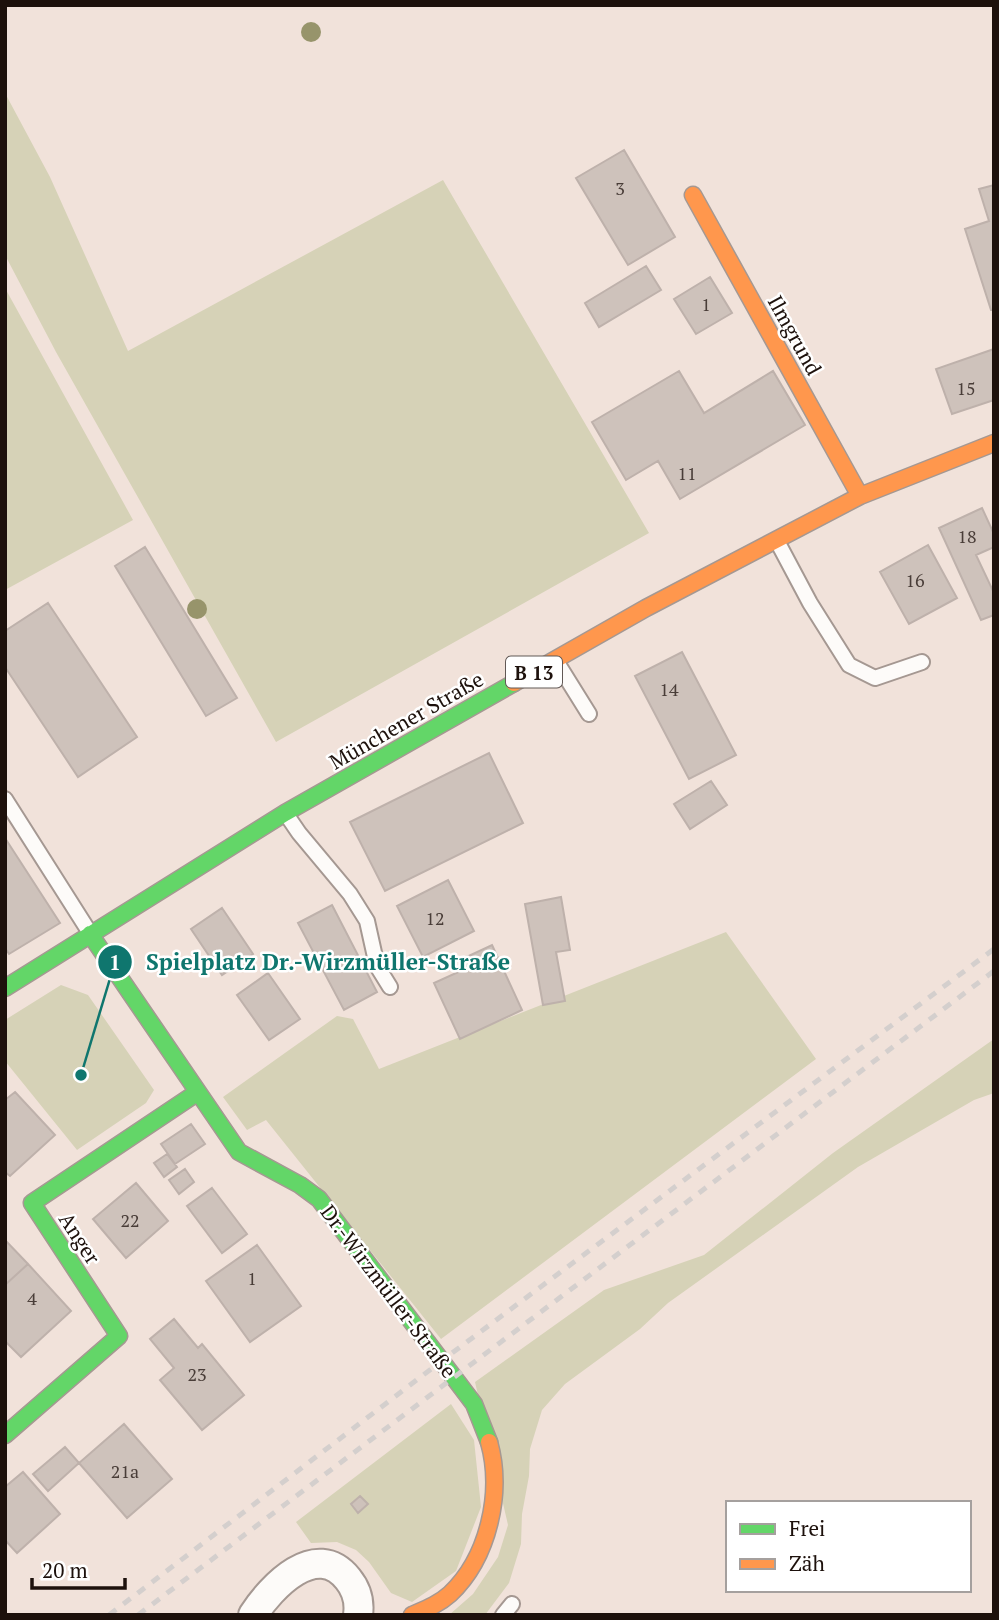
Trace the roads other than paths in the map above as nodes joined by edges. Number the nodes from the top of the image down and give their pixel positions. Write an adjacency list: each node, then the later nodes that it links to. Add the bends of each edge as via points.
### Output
1 (693, 195): 3 (street, Ilmgrund)
2 (994, 443): 3 (street, Münchener Straße / B 13)
3 (860, 496): 4 (street, Münchener Straße / B 13)
4 (777, 540): 5 (street, Münchener Straße / B 13); 6 (lane, via 849,665 875,678)
5 (555, 660): 7 (lane); 9 (street, Münchener Straße / B 13)
6 (922, 662)
7 (589, 714)
8 (5, 799): 10 (lane)
9 (285, 813): 10 (street, Münchener Straße / B 13); 11 (lane, via 367,921 377,966)
10 (90, 934): 12 (street, Münchener Straße / B 13); 13 (street, Dr.-Wirzmüller-Straße)
11 (390, 986)
12 (5, 988)
13 (198, 1093): 14 (street, Anger, via 32,1203 119,1336); 18 (street, Dr.-Wirzmüller-Straße, via 239,1152 297,1182 319,1199 481,1417 495,1474 485,1536 451,1591)
14 (5, 1435)
15 (358, 1614): 16 (street, via 360,1602 352,1584 335,1568 322,1565 306,1566 282,1579); 17 (street)
16 (253, 1615)
17 (364, 1615)
18 (412, 1615)

